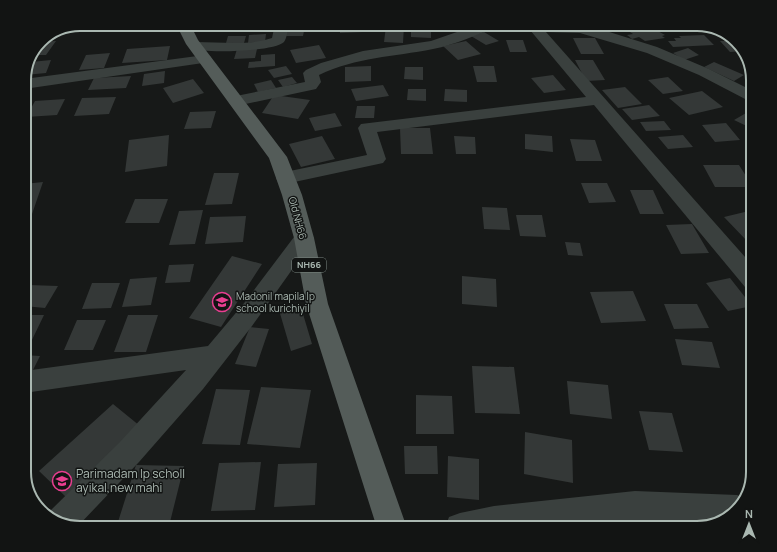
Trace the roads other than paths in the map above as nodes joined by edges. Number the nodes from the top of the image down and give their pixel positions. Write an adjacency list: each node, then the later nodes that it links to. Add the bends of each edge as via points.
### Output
1 (188, 31): 6 (main road, Old NH66 / NH66)
2 (280, 31): 6 (street, via 278,40 272,43)
3 (473, 31): 10 (street, via 433,45 368,54 326,66 311,72 313,82 310,86)
4 (538, 31): 9 (street)
5 (588, 31): 8 (street, via 652,50)
6 (200, 53): 7 (street); 10 (main road, Old NH66 / NH66)
7 (31, 83)
8 (746, 91)
9 (598, 100): 11 (street, via 367,128 377,159); 13 (street)
10 (236, 101): 11 (main road, Old NH66 / NH66, via 278,158)
11 (285, 178): 12 (main road, Old NH66 / NH66)
12 (304, 238): 14 (street); 18 (main road, Old NH66 / NH66, via 317,304)
13 (746, 273)
14 (214, 356): 15 (street); 17 (street, via 100,483)
15 (31, 381)
16 (728, 510): 19 (street, via 635,506)
17 (65, 518)
18 (390, 521)
19 (494, 521)

